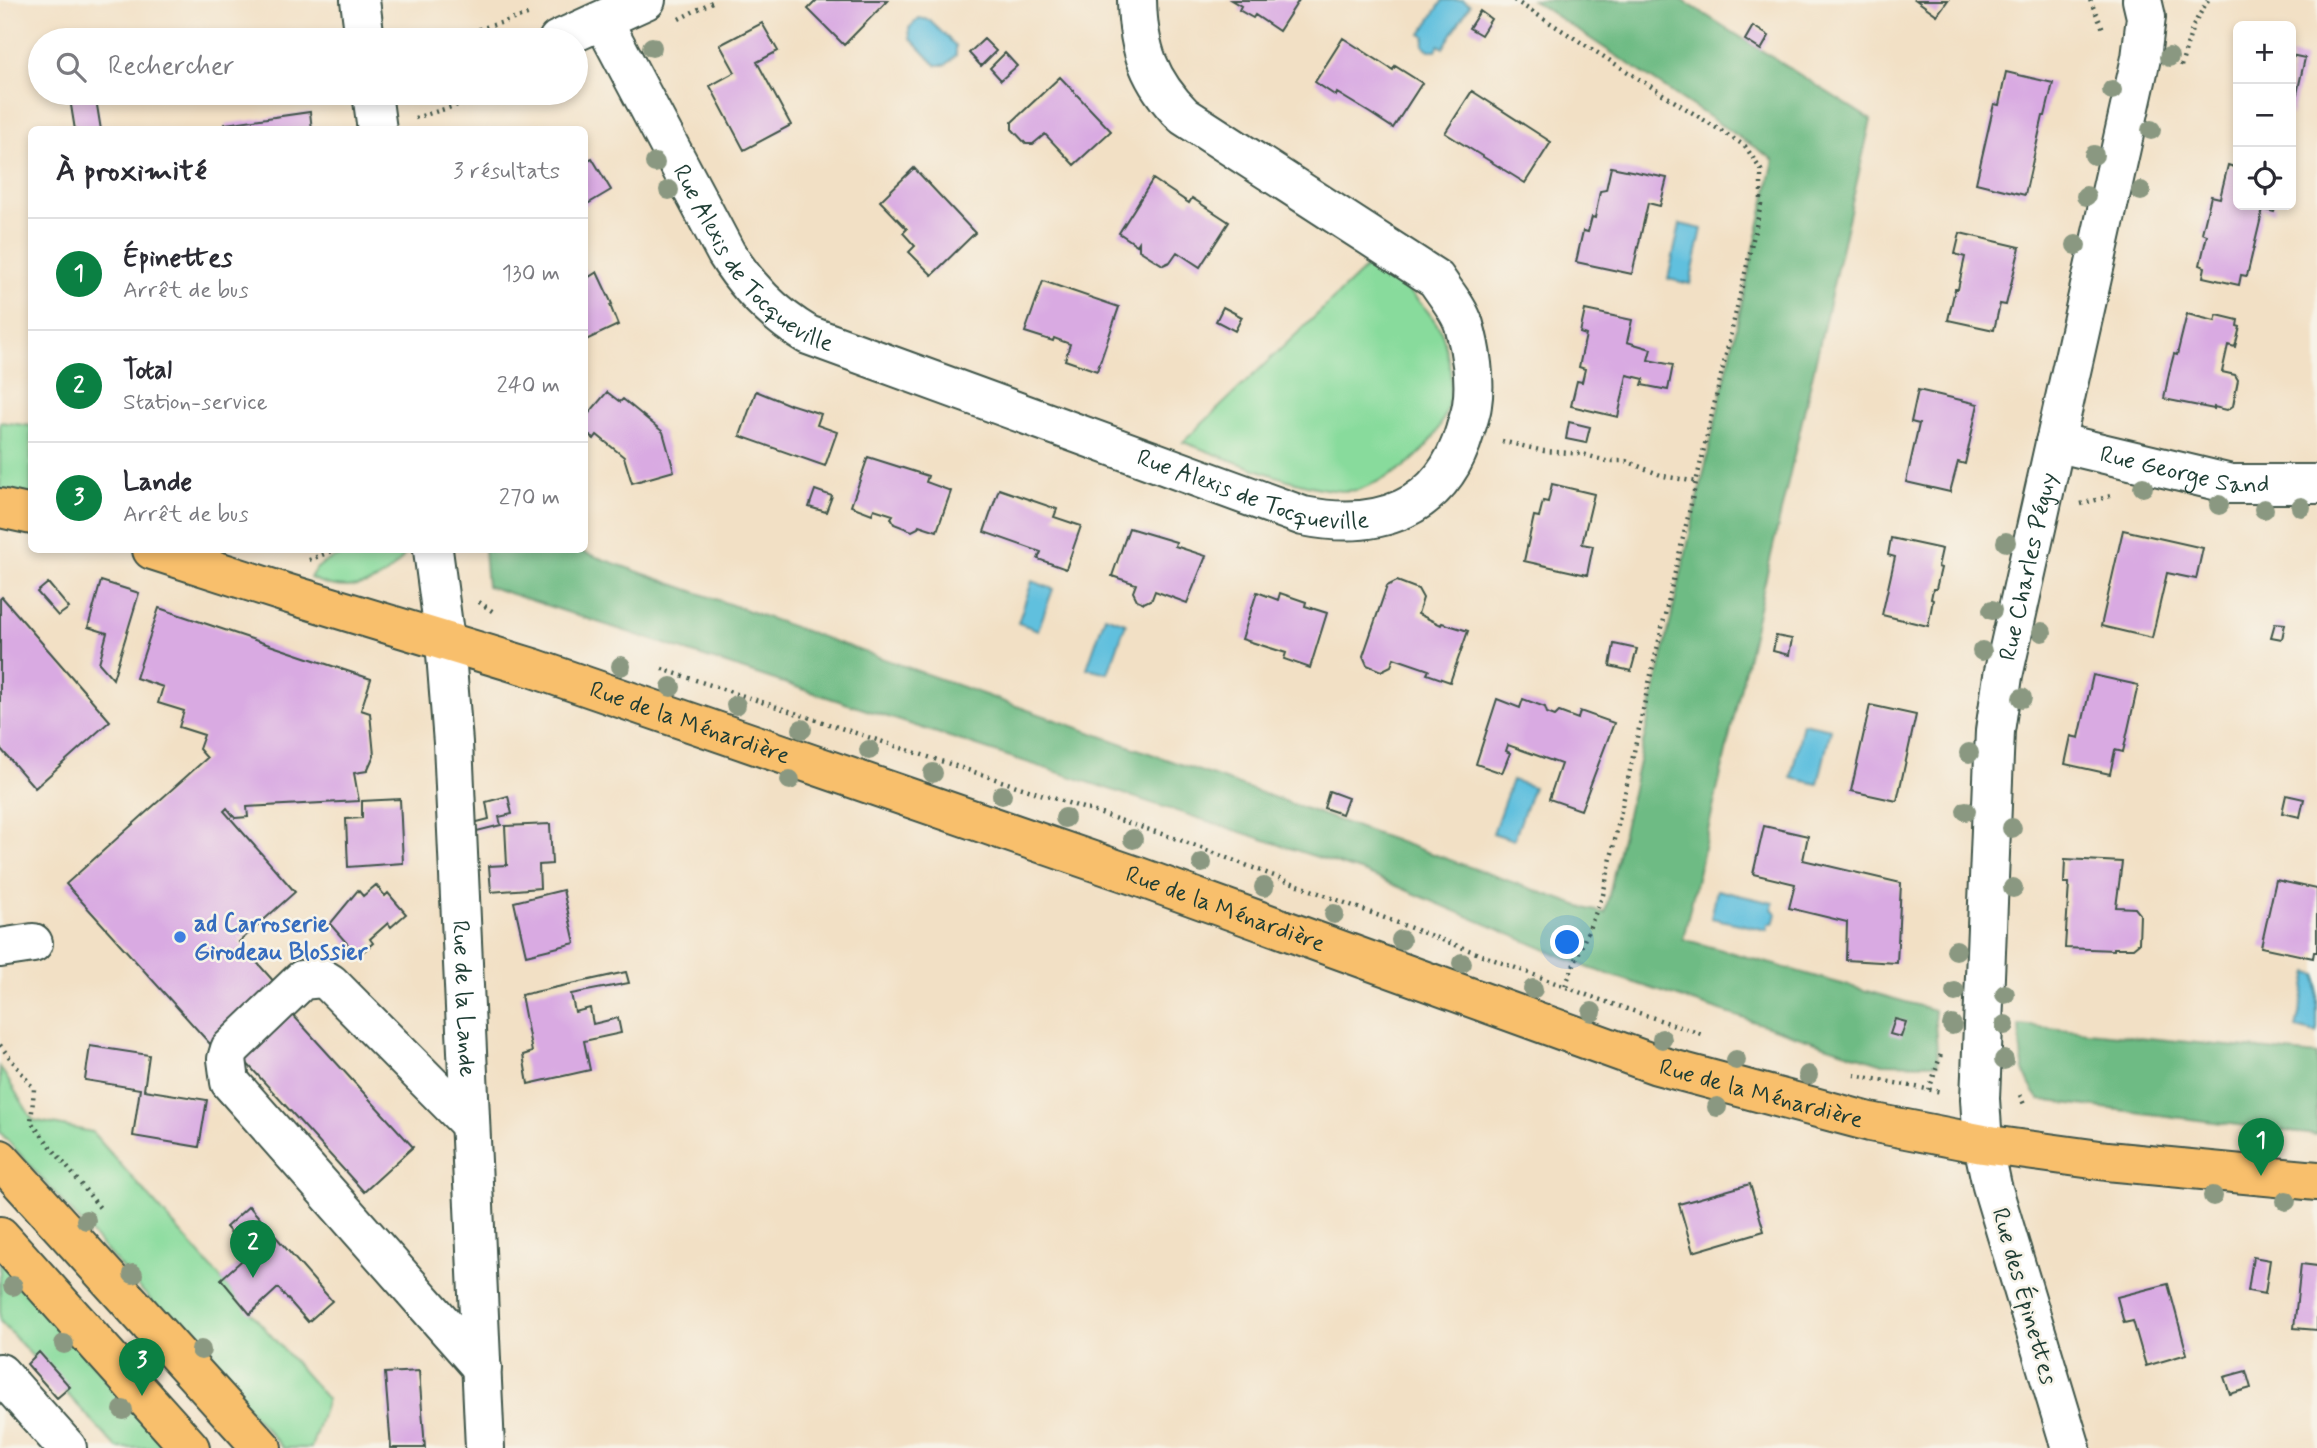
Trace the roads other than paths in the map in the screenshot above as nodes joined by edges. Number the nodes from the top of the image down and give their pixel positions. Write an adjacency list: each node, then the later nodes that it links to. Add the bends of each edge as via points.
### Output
1 (360, 0): 7 (street)
2 (1137, 0): 5 (street, Rue Alexis de Tocqueville, via 1141,47 1152,75 1184,116 1436,279 1463,323 1472,405 1458,454 1444,478 1424,498 1405,508 1354,521 1303,516 808,335 784,320 741,278)
3 (2142, 0): 10 (street, Rue Charles Péguy, via 2146,17 2141,58)
4 (657, 12): 5 (street)
5 (603, 21): 6 (street)
6 (549, 26)
7 (364, 28)
8 (380, 105): 9 (street)
9 (394, 125)
10 (2055, 442): 11 (street, Rue George Sand, via 2231,484); 18 (street, Rue Charles Péguy, via 1995,731 1980,1099)
11 (2317, 484)
12 (0, 508): 13 (main road)
13 (28, 514)
14 (162, 553): 16 (main road, Rue de la Ménardière)
15 (433, 553): 16 (street, Rue de la Lande)
16 (445, 641): 17 (street, Rue de la Lande); 18 (main road, Rue de la Ménardière, via 1139,877 1657,1065 1870,1122)
17 (470, 1124): 22 (street, Rue de la Lande); 22 (street, via 322,978 302,980 230,1049 227,1059 230,1082)
18 (1983, 1144): 20 (main road, Rue de la Ménardière); 28 (street, Rue des Épinettes)
19 (0, 1159): 26 (main road)
20 (2317, 1181)
21 (0, 1236): 25 (main road)
22 (482, 1368): 27 (street, Rue de la Lande)
23 (0, 1373): 24 (street)
24 (67, 1448)
25 (190, 1448)
26 (262, 1448)
27 (485, 1448)
28 (2071, 1448)

